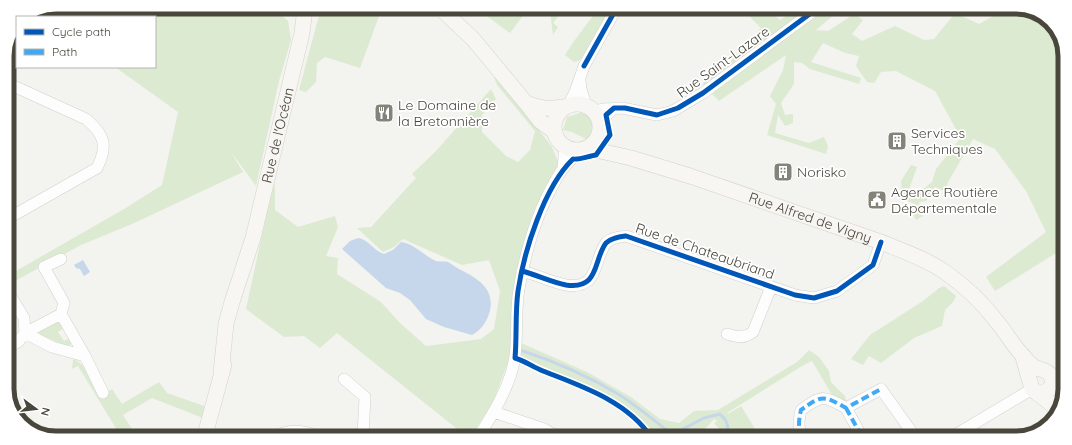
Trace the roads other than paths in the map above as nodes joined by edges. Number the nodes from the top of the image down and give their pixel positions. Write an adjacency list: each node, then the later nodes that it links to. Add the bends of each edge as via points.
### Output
1 (304, 14): 6 (main road, Rue de l'Océan)
2 (310, 14): 6 (main road, Rue de l'Océan)
3 (446, 14): 9 (main road, via 473,39)
4 (613, 14): 7 (street)
5 (810, 14): 11 (street, Rue Saint-Lazare, via 678,108 662,115 614,108)
6 (302, 33): 35 (main road, Rue de l'Océan, via 253,238 226,324 221,373)
7 (580, 75): 10 (street, via 575,92); 11 (street, via 581,89)
8 (14, 86): 17 (street, via 86,119 102,135 104,144 97,168)
9 (526, 103): 10 (main road, via 546,109); 12 (main road, via 540,121)
10 (566, 107): 11 (main road, via 576,104); 12 (main road, via 556,118)
11 (595, 117): 14 (main road, via 595,142); 15 (main road, Rue Alfred de Vigny, via 611,146)
12 (555, 132): 13 (main road)
13 (565, 147): 14 (main road); 16 (street)
14 (584, 149): 15 (main road, Rue Alfred de Vigny); 16 (street)
15 (631, 158): 18 (main road, Rue Alfred de Vigny)
16 (563, 168): 20 (street, via 537,223)
17 (14, 215)
18 (881, 242): 21 (street, Rue de Chateaubriand, via 873,265 837,291 814,298); 28 (main road, Rue Alfred de Vigny, via 936,266 970,291 998,322)
19 (61, 259): 23 (street, via 44,267 64,303)
20 (522, 271): 21 (street, Rue de Chateaubriand, via 566,285 580,285 595,271 606,243 626,236); 34 (street, via 518,291 515,358)
21 (771, 287): 25 (street, Rue de Chateaubriand, via 753,332 741,337)
22 (14, 302): 24 (street, via 24,318)
23 (61, 314): 24 (street); 27 (street)
24 (25, 333): 26 (street); 27 (street, via 52,347)
25 (727, 334)
26 (14, 344)
27 (85, 356): 31 (street)
28 (1022, 356): 30 (main road, Rue Alfred de Vigny); 30 (main road, Rue Alfred de Vigny, via 1033,366 1051,375 1052,383)
29 (344, 379): 36 (street, via 365,397)
30 (1037, 387): 32 (main road); 42 (street)
31 (103, 393)
32 (1054, 407)
33 (846, 408): 39 (street, via 824,397 816,399 801,410); 40 (street); 41 (street, via 881,389)
34 (494, 412): 37 (street); 38 (street)
35 (206, 431)
36 (363, 431)
37 (482, 431)
38 (547, 431)
39 (800, 431)
40 (859, 431)
41 (911, 431)
42 (962, 431)

